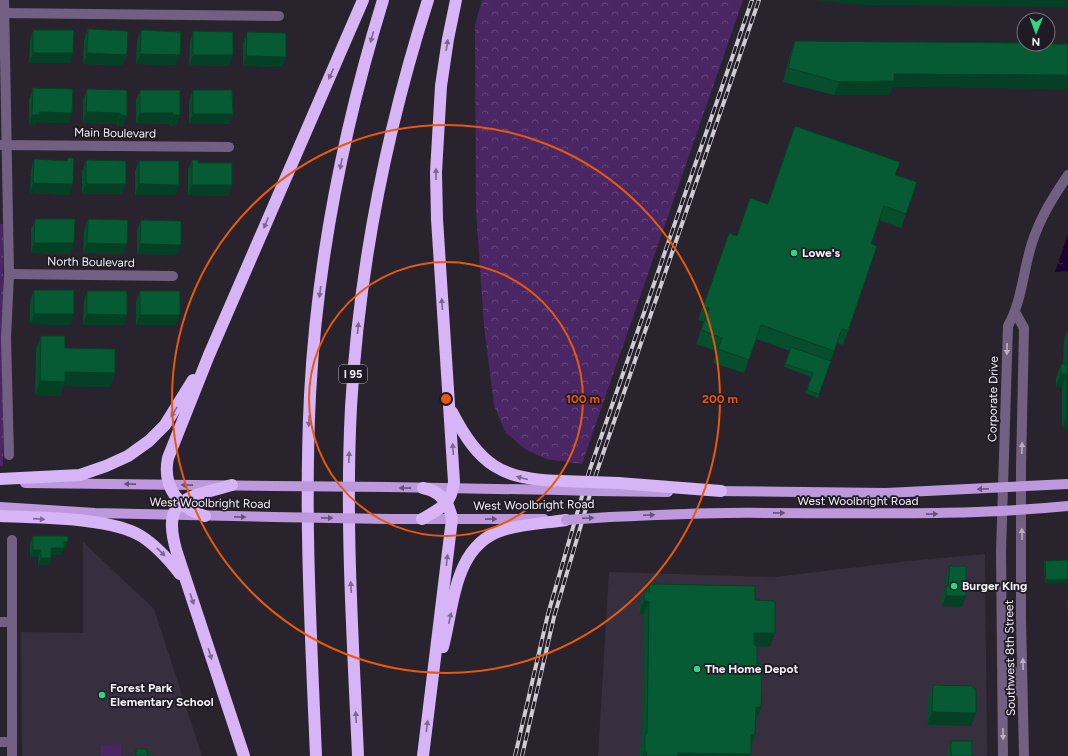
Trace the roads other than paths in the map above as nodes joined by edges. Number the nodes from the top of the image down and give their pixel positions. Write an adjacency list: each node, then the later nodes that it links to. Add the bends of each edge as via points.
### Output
1 (4, 0): 6 (street)
2 (363, 0): 15 (highway, one-way to 15)
3 (383, 0): 52 (highway, one-way to 52, via 356,99 335,196 322,274 313,360 308,459 308,536)
4 (428, 0): 53 (highway, I 95, one-way to 4, via 349,507 351,407 356,341 369,243 385,159 405,76)
5 (456, 0): 16 (highway, one-way to 5, via 436,172 441,86)
6 (2, 13): 7 (street); 8 (street)
7 (279, 16)
8 (3, 145): 9 (street, Main Boulevard); 11 (street)
9 (229, 147)
10 (1068, 175): 14 (street, Corporate Drive, via 1040,221 1032,243)
11 (4, 232): 12 (street)
12 (9, 274): 13 (street, North Boulevard); 17 (street, via 6,338)
13 (173, 276)
14 (1016, 312): 23 (street, one-way to 14, via 1024,328); 26 (street, Corporate Drive, one-way to 26, via 1008,326)
15 (209, 355): 18 (highway, one-way to 18, via 165,425 128,456 80,475); 19 (highway, via 168,458 166,471)
16 (450, 407): 22 (highway, one-way to 16, via 525,479 491,464 471,445); 25 (highway, one-way to 16)
17 (9, 456)
18 (0, 480): 19 (main road, West Woolbright Road, one-way to 18)
19 (169, 484): 21 (main road, West Woolbright Road, one-way to 19); 29 (highway)
20 (1068, 484): 23 (main road, West Woolbright Road)
21 (232, 485): 24 (main road, West Woolbright Road, one-way to 21, bridge); 29 (highway, via 196,495)
22 (560, 486): 25 (main road, West Woolbright Road); 27 (highway, bridge)
23 (1022, 487): 26 (main road, West Woolbright Road); 32 (street, Southwest 8th Street)
24 (422, 488): 25 (main road, West Woolbright Road); 28 (highway, via 435,492)
25 (453, 488): 28 (highway)
26 (1003, 488): 27 (main road, West Woolbright Road, one-way to 27, via 886,493); 33 (street, Southwest 8th Street)
27 (721, 491)
28 (447, 503): 37 (highway); 38 (highway)
29 (180, 504): 35 (highway); 36 (highway)
30 (1068, 506): 32 (main road, West Woolbright Road)
31 (0, 507): 35 (main road, West Woolbright Road)
32 (1022, 511): 33 (main road, West Woolbright Road); 47 (street, Southwest 8th Street, one-way to 32)
33 (1002, 512): 39 (main road, West Woolbright Road, one-way to 33, bridge, via 732,513); 45 (street, Southwest 8th Street)
34 (0, 516): 42 (highway, one-way to 42, via 104,523 125,528 156,547)
35 (172, 516): 36 (main road, West Woolbright Road); 42 (highway, via 172,538)
36 (205, 516): 37 (main road, West Woolbright Road, one-way to 37, bridge)
37 (422, 519): 38 (main road, West Woolbright Road)
38 (452, 520): 40 (main road, West Woolbright Road, one-way to 40); 46 (highway, one-way to 38)
39 (566, 520): 40 (highway)
40 (548, 521): 46 (highway, one-way to 40, via 458,581 471,552 482,540 498,531)
41 (12, 540): 44 (street)
42 (186, 581): 51 (highway, one-way to 51)
43 (0, 622): 44 (street)
44 (11, 622): 49 (street)
45 (1002, 664): 47 (street, via 1011,667); 55 (street, Southwest 8th Street, one-way to 55)
46 (430, 696): 54 (highway, one-way to 46)
47 (1023, 703): 56 (street, Southwest 8th Street)
48 (0, 742): 49 (street)
49 (12, 742): 50 (street)
50 (12, 756)
51 (244, 756)
52 (316, 756)
53 (358, 756)
54 (423, 756)
55 (1004, 756)
56 (1024, 756)

